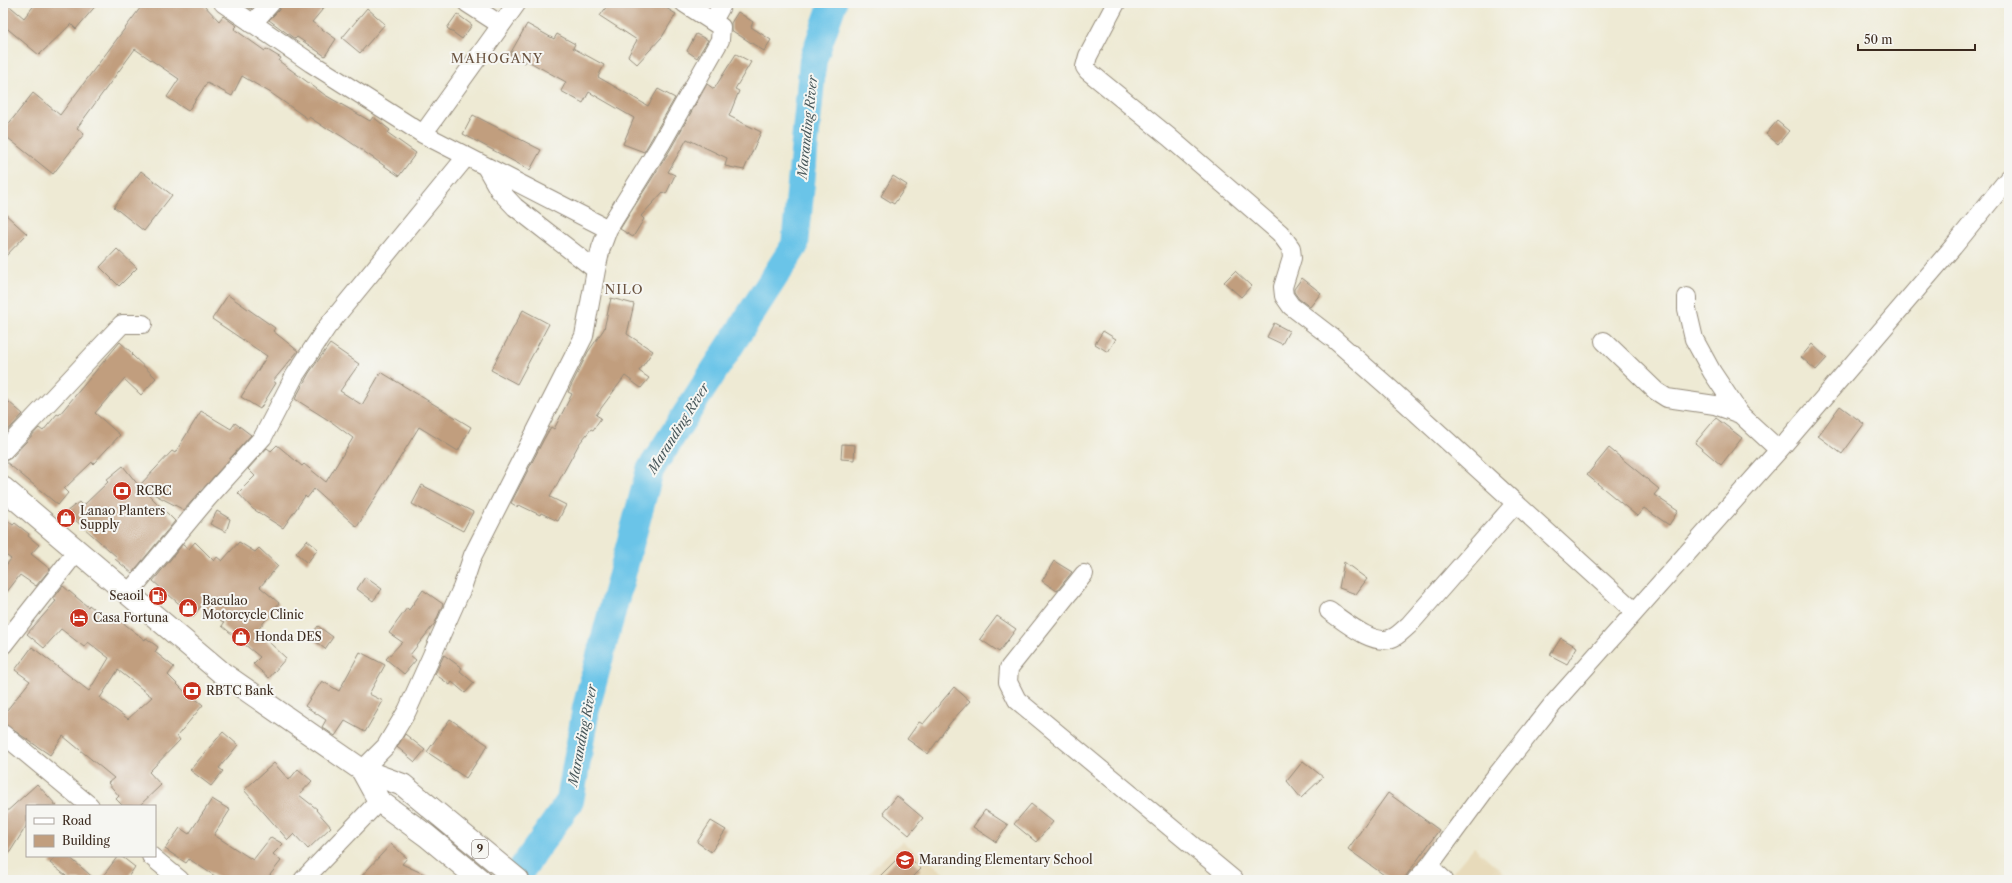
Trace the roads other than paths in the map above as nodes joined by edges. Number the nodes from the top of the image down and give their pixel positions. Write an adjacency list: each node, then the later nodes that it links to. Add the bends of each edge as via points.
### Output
1 (224, 3): 9 (street)
2 (271, 3): 9 (street)
3 (467, 3): 10 (street)
4 (517, 3): 10 (street)
5 (684, 3): 8 (street)
6 (723, 3): 8 (street)
7 (1116, 3): 24 (street, via 1088,56 1085,67 1088,71 1280,233 1291,248 1292,258 1283,287 1284,296 1291,306 1340,344)
8 (713, 21): 15 (street, via 721,27 720,40 662,144)
9 (252, 24): 11 (street)
10 (501, 25): 11 (street)
11 (423, 134): 12 (street)
12 (466, 157): 13 (street); 27 (street, via 327,326 295,375 263,437 207,499)
13 (486, 167): 15 (street); 16 (street, via 499,190 515,207)
14 (2009, 178): 21 (street)
15 (608, 229): 16 (street)
16 (596, 270): 32 (street, via 584,336 473,555 462,588 407,712 386,746)
17 (1687, 297): 20 (street, via 1694,340)
18 (143, 324): 22 (street, via 122,324)
19 (1604, 341): 20 (street, via 1651,388 1667,398 1714,405)
20 (1740, 414): 21 (street)
21 (1779, 450): 29 (street)
22 (3, 451)
23 (3, 488): 25 (highway, 9)
24 (1516, 503): 28 (street, via 1409,624 1392,638 1381,641 1371,639); 29 (street)
25 (77, 551): 27 (highway, 9); 30 (street)
26 (1084, 574): 41 (street, via 1009,668 1008,682 1017,700)
27 (128, 595): 32 (highway, 9, via 222,673)
28 (1329, 611)
29 (1634, 611): 36 (street, via 1553,704)
30 (3, 645)
31 (3, 734): 34 (street)
32 (362, 770): 33 (highway, 9); 40 (highway, 9, via 403,784)
33 (379, 801): 38 (street); 39 (highway, 9, via 427,836)
34 (89, 805)
35 (152, 857): 37 (street)
36 (1429, 866): 42 (street); 43 (street)
37 (180, 880)
38 (303, 880)
39 (480, 880)
40 (518, 880)
41 (1234, 880)
42 (1416, 880)
43 (1444, 880)

